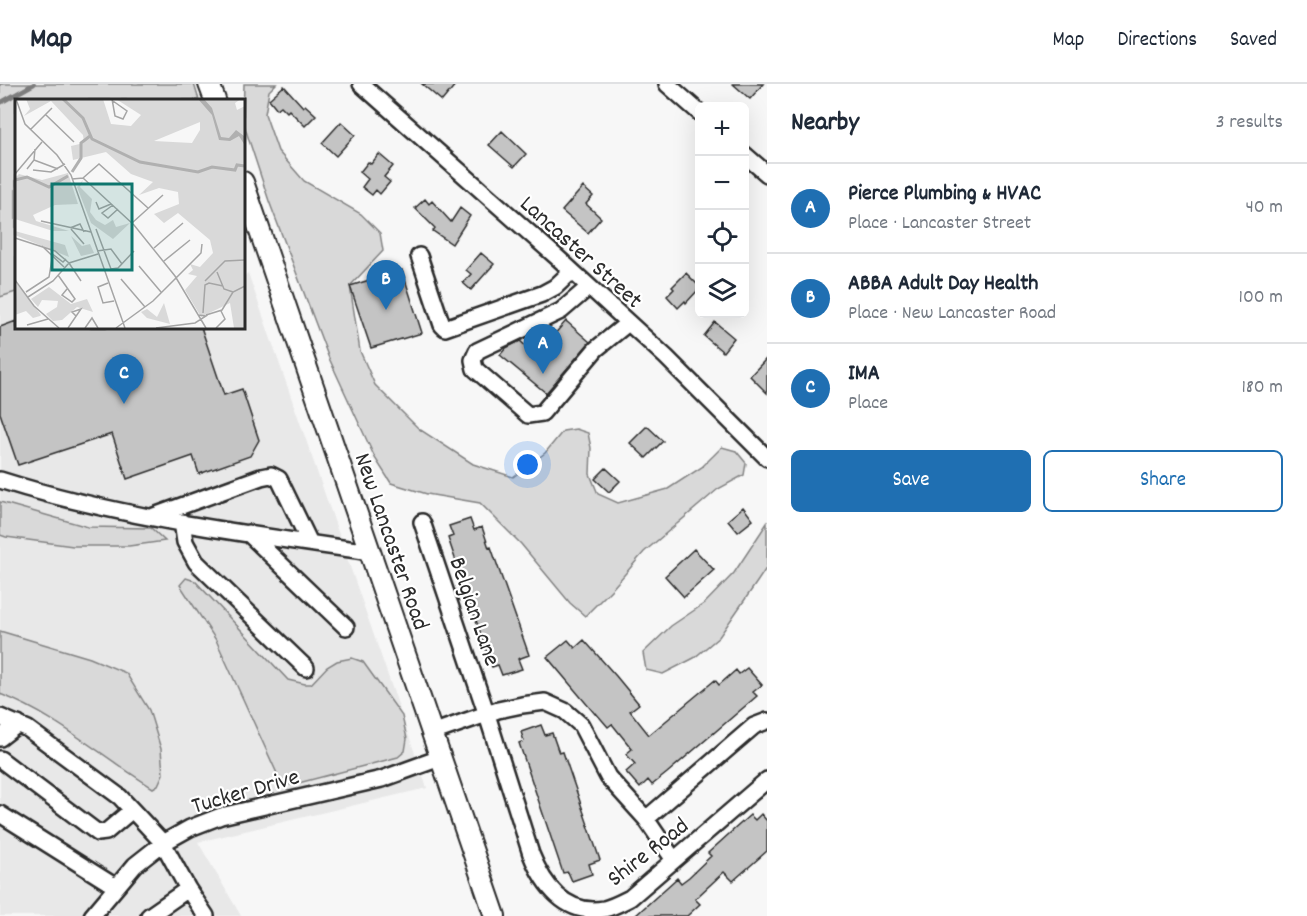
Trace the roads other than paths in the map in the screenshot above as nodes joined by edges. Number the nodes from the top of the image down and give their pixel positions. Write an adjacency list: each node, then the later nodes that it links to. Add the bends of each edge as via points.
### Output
1 (209, 84): 4 (main road)
2 (361, 84): 10 (street, Lancaster Street)
3 (667, 84): 5 (street)
4 (215, 99)
5 (695, 109)
6 (746, 156): 7 (street)
7 (767, 174)
8 (244, 185): 20 (main road, New Lancaster Road)
9 (419, 256): 10 (street, via 445,328 542,294)
10 (572, 271): 11 (street, Lancaster Street)
11 (589, 287): 12 (street, Lancaster Street); 12 (street, via 561,311 477,351 472,360 476,369 528,415 538,415 596,349)
12 (628, 323): 13 (street, Lancaster Street)
13 (767, 457)
14 (0, 480): 15 (street, via 81,504)
15 (153, 517): 16 (street); 19 (street, via 271,475 279,479)
16 (182, 522): 18 (street); 22 (street, via 185,542 196,562)
17 (422, 522): 23 (street, Belgian Lane)
18 (248, 533): 19 (street); 21 (street)
19 (310, 543): 20 (street)
20 (370, 552): 27 (main road, New Lancaster Road)
21 (346, 627)
22 (306, 668)
23 (487, 715): 27 (street); 34 (street, via 544,702 565,711 581,725 609,777); 36 (street, Shire Road, via 531,854 539,873 563,903 585,911 603,910 630,898)
24 (0, 717): 26 (street)
25 (767, 721): 34 (street, via 754,726)
26 (18, 724): 28 (street); 32 (street, via 120,796)
27 (432, 733): 29 (main road, New Lancaster Road)
28 (0, 738)
29 (440, 758): 35 (street, Tucker Drive, via 382,779 221,816); 42 (main road, New Lancaster Road)
30 (0, 759): 32 (street, via 98,833 105,832)
31 (767, 780): 36 (street, Shire Road)
32 (132, 810): 35 (street)
33 (0, 814): 37 (street)
34 (646, 819): 36 (street)
35 (163, 843): 37 (street, Tucker Drive, via 135,865); 38 (street)
36 (674, 860)
37 (116, 887): 39 (street, Tucker Drive)
38 (188, 889): 40 (street); 41 (street)
39 (92, 916)
40 (149, 916)
41 (206, 916)
42 (495, 916)

